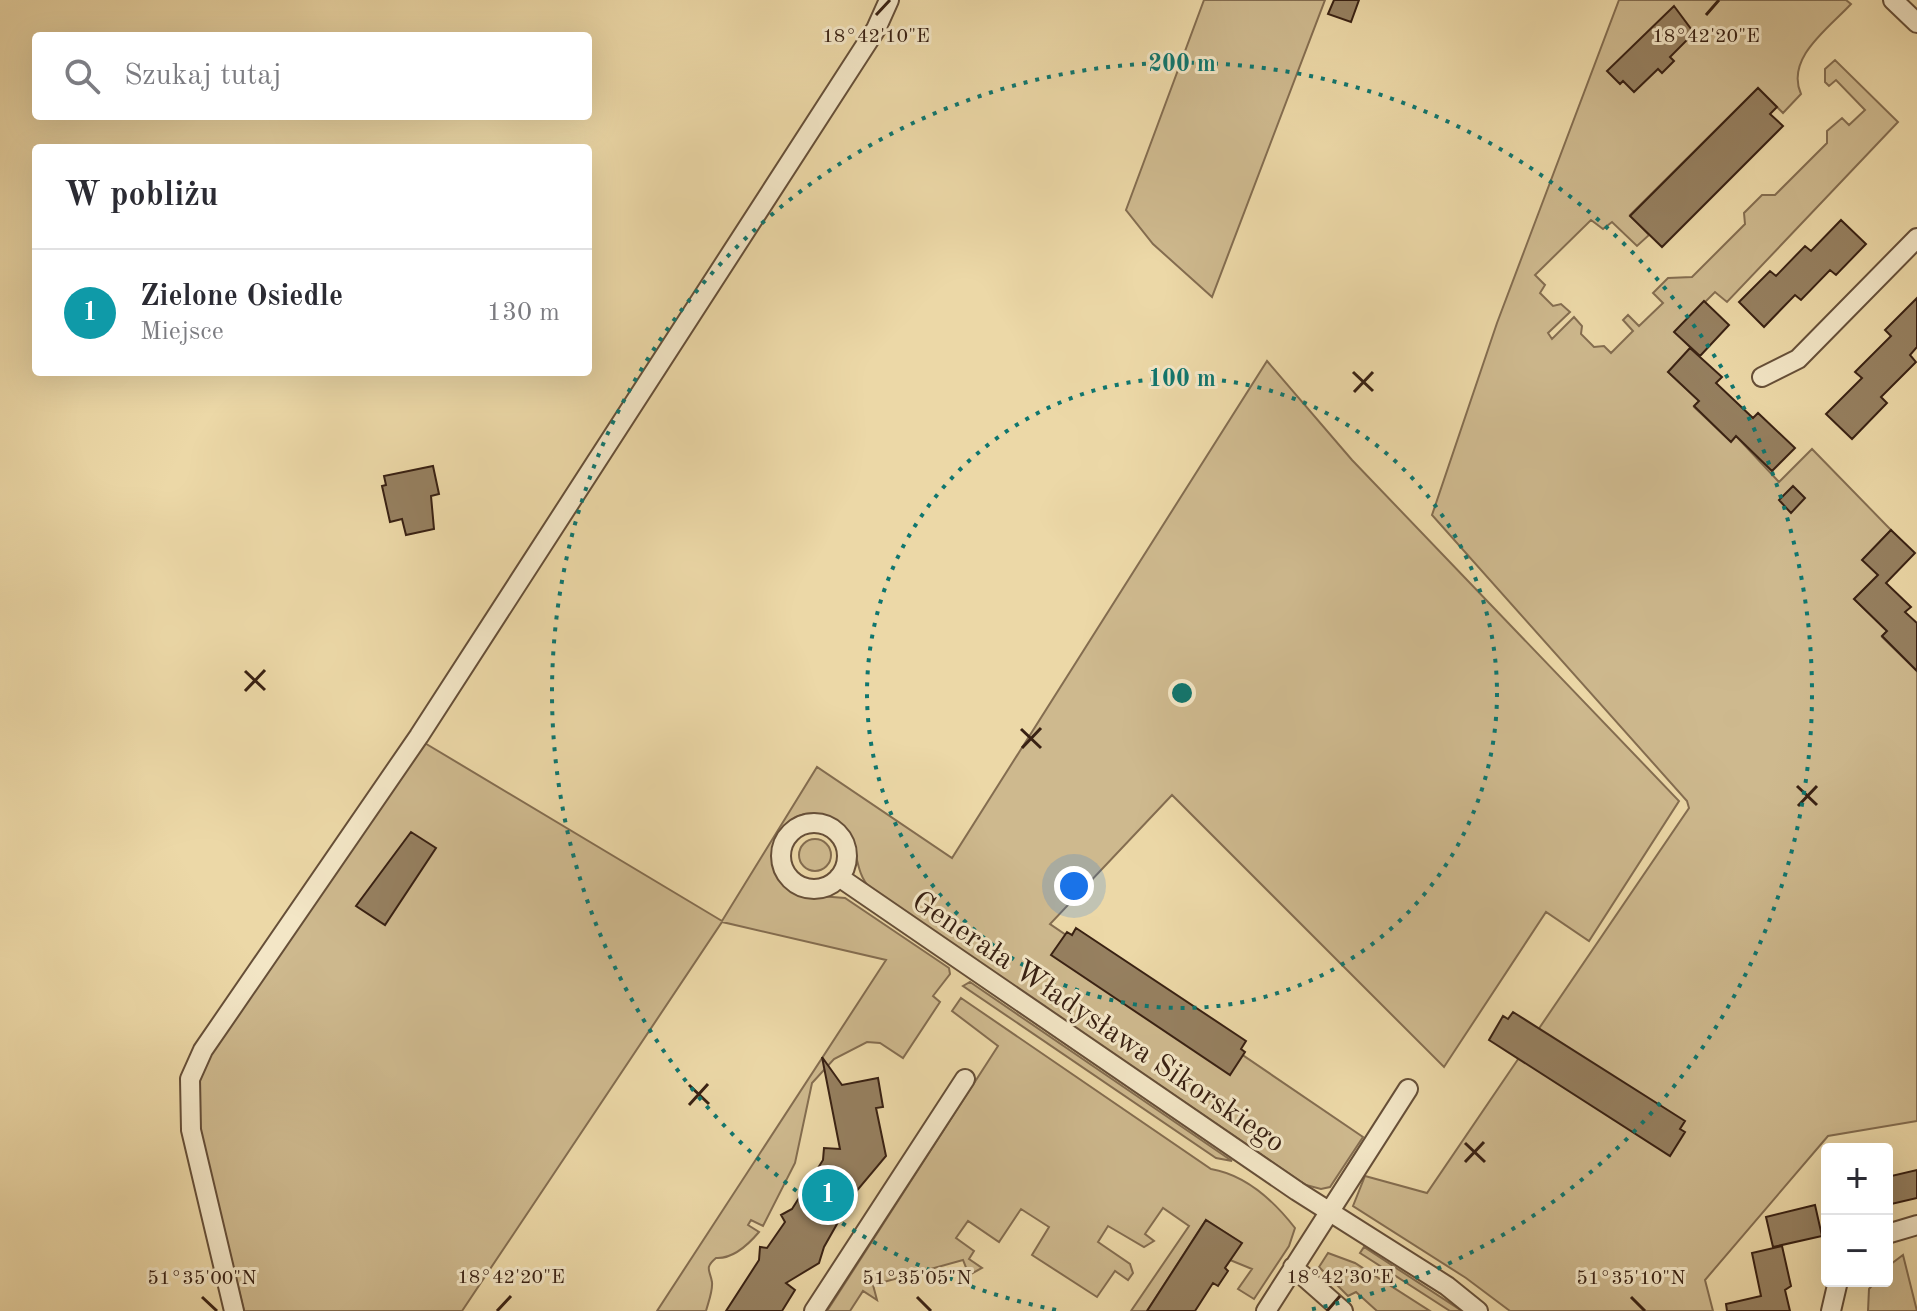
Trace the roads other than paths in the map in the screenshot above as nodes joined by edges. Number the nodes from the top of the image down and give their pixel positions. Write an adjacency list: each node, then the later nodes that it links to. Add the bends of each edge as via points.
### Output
1 (889, 0): 14 (street, via 876,29 419,736 203,1050 190,1079 191,1130)
2 (1893, 0): 3 (street)
3 (1917, 23)
4 (1917, 238): 5 (street, via 1798,359)
5 (1762, 377)
6 (839, 877): 9 (street, Generała Władysława Sikorskiego)
7 (965, 1079): 15 (street)
8 (1408, 1089): 9 (street)
9 (1327, 1211): 12 (street); 18 (street, Generała Władysława Sikorskiego)
10 (1917, 1225): 11 (street)
11 (1893, 1232)
12 (1293, 1267): 16 (street); 17 (street)
13 (1837, 1287): 19 (street)
14 (234, 1311)
15 (814, 1311)
16 (1266, 1311)
17 (1343, 1311)
18 (1478, 1311)
19 (1831, 1311)

